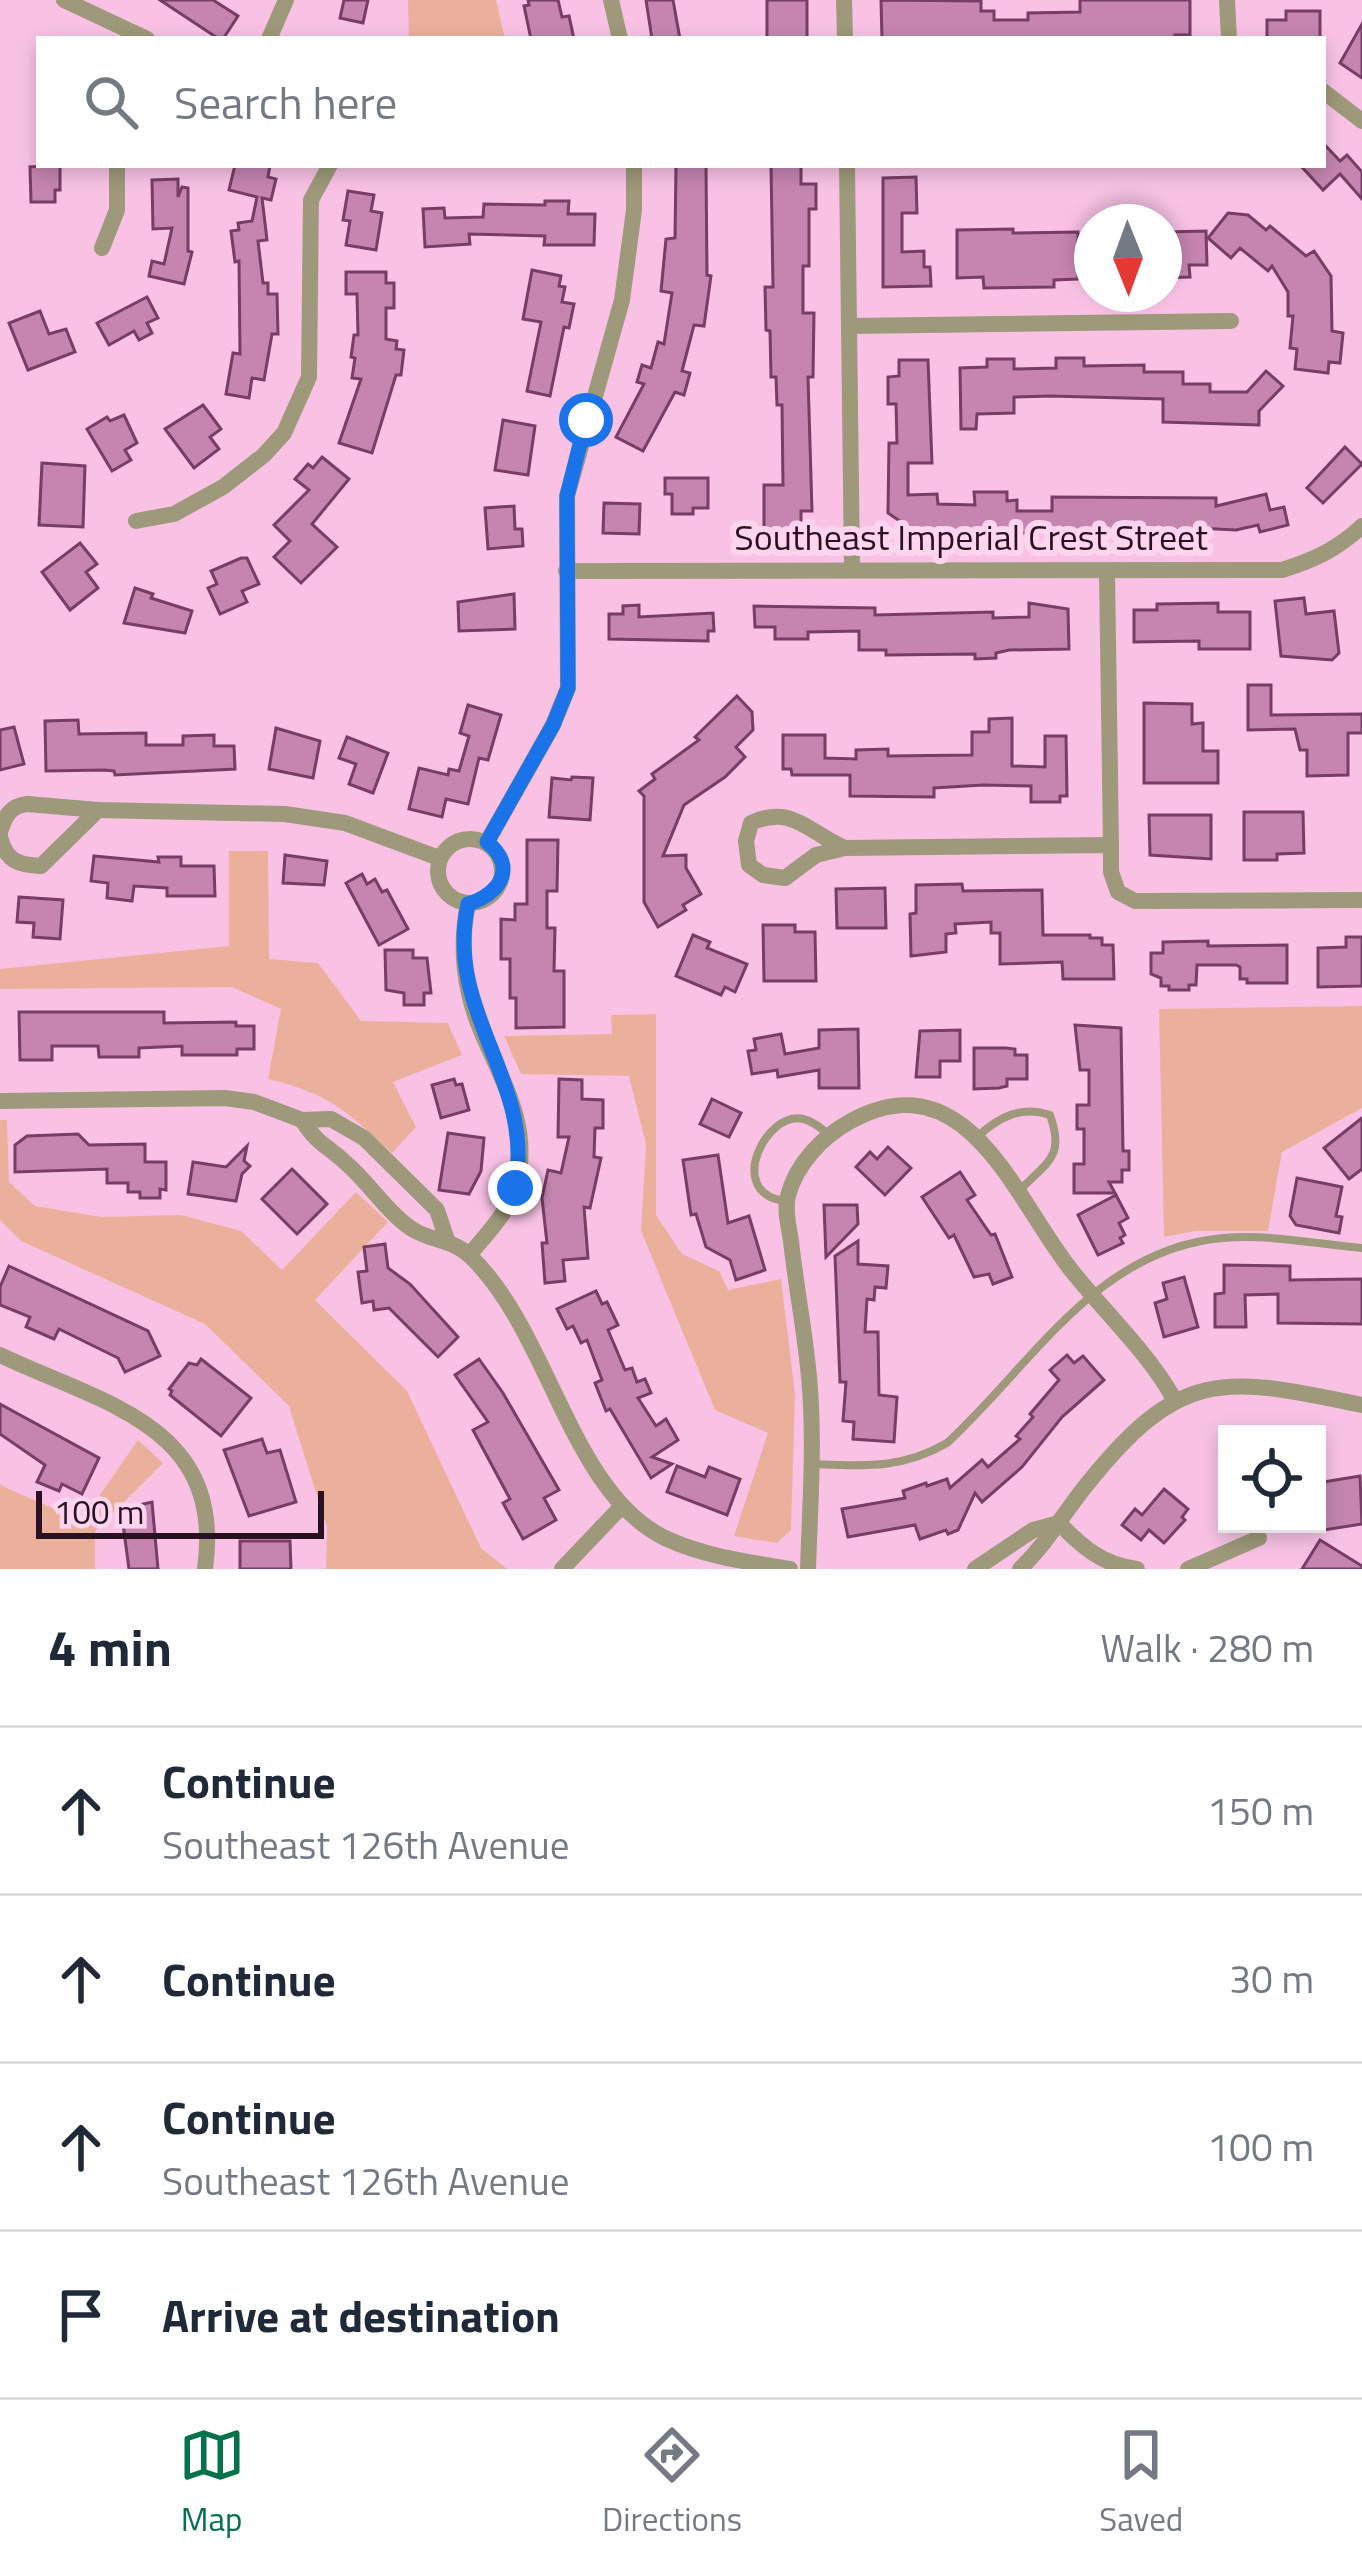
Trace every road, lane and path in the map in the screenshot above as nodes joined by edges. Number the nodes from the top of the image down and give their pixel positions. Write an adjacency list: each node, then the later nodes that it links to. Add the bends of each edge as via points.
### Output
1 (64, 0): 6 (street)
2 (286, 0): 7 (street)
3 (611, 0): 8 (street)
4 (844, 0): 9 (street)
5 (1227, 0): 10 (street)
6 (139, 36)
7 (270, 36)
8 (619, 36)
9 (844, 36)
10 (1229, 36)
11 (1326, 94): 12 (street)
12 (1362, 121)
13 (117, 168): 17 (street, via 118,210)
14 (328, 168): 20 (street, via 311,200 309,377 284,433 223,488 174,514)
15 (634, 168): 23 (street, via 622,299 567,496)
16 (847, 168): 19 (street)
17 (102, 248)
18 (1231, 322): 19 (street)
19 (850, 326): 22 (street)
20 (136, 521)
21 (1362, 526): 24 (street, Southeast Imperial Crest Street, via 1343,544 1282,570)
22 (852, 568): 23 (street, Southeast Imperial Crest Street); 24 (street, Southeast Imperial Crest Street)
23 (566, 571): 27 (street, via 568,688)
24 (1107, 572): 28 (street)
25 (98, 810): 26 (street, via 16,806); 26 (street, via 41,866 18,865); 30 (street, via 285,814 345,823)
26 (0, 835)
27 (487, 842): 30 (street, via 466,839); 32 (street, via 503,868 500,884)
28 (1111, 845): 29 (street); 31 (street, via 1118,892 1135,901)
29 (845, 848): 29 (street, via 771,814 751,823 746,841 748,865 785,878 816,855)
30 (439, 858): 32 (street, via 443,890)
31 (1362, 900)
32 (468, 904): 41 (street, via 463,961 480,1030 513,1101 521,1158 502,1215)
33 (0, 1101): 34 (street, via 225,1098)
34 (302, 1120): 39 (street, via 414,1230); 39 (street, via 331,1119 364,1138 436,1210)
35 (829, 1136): 36 (street, via 868,1112 914,1107); 38 (street, via 801,1168); 38 (lane, via 806,1119 789,1118 761,1148 753,1177 762,1191)
36 (977, 1137): 37 (street); 37 (lane, via 1016,1112 1050,1115 1056,1152)
37 (1019, 1191): 42 (street)
38 (787, 1201): 46 (street)
39 (447, 1240): 41 (street)
40 (1362, 1248): 42 (lane, via 1262,1238 1192,1243)
41 (469, 1255): 47 (street, via 515,1310)
42 (1090, 1293): 44 (street); 46 (lane, via 946,1443 920,1459)
43 (0, 1355): 50 (street, via 116,1404 164,1436 203,1498)
44 (1174, 1399): 45 (street, via 1258,1384); 48 (street, via 1110,1457)
45 (1362, 1405)
46 (811, 1464): 53 (street)
47 (621, 1507): 51 (street); 52 (street, via 664,1538)
48 (1059, 1523): 54 (street, via 1033,1530); 55 (street); 56 (street, via 1087,1552)
49 (1259, 1538): 57 (street)
50 (205, 1569)
51 (562, 1569)
52 (790, 1569)
53 (808, 1569)
54 (975, 1569)
55 (1020, 1569)
56 (1137, 1569)
57 (1188, 1569)

